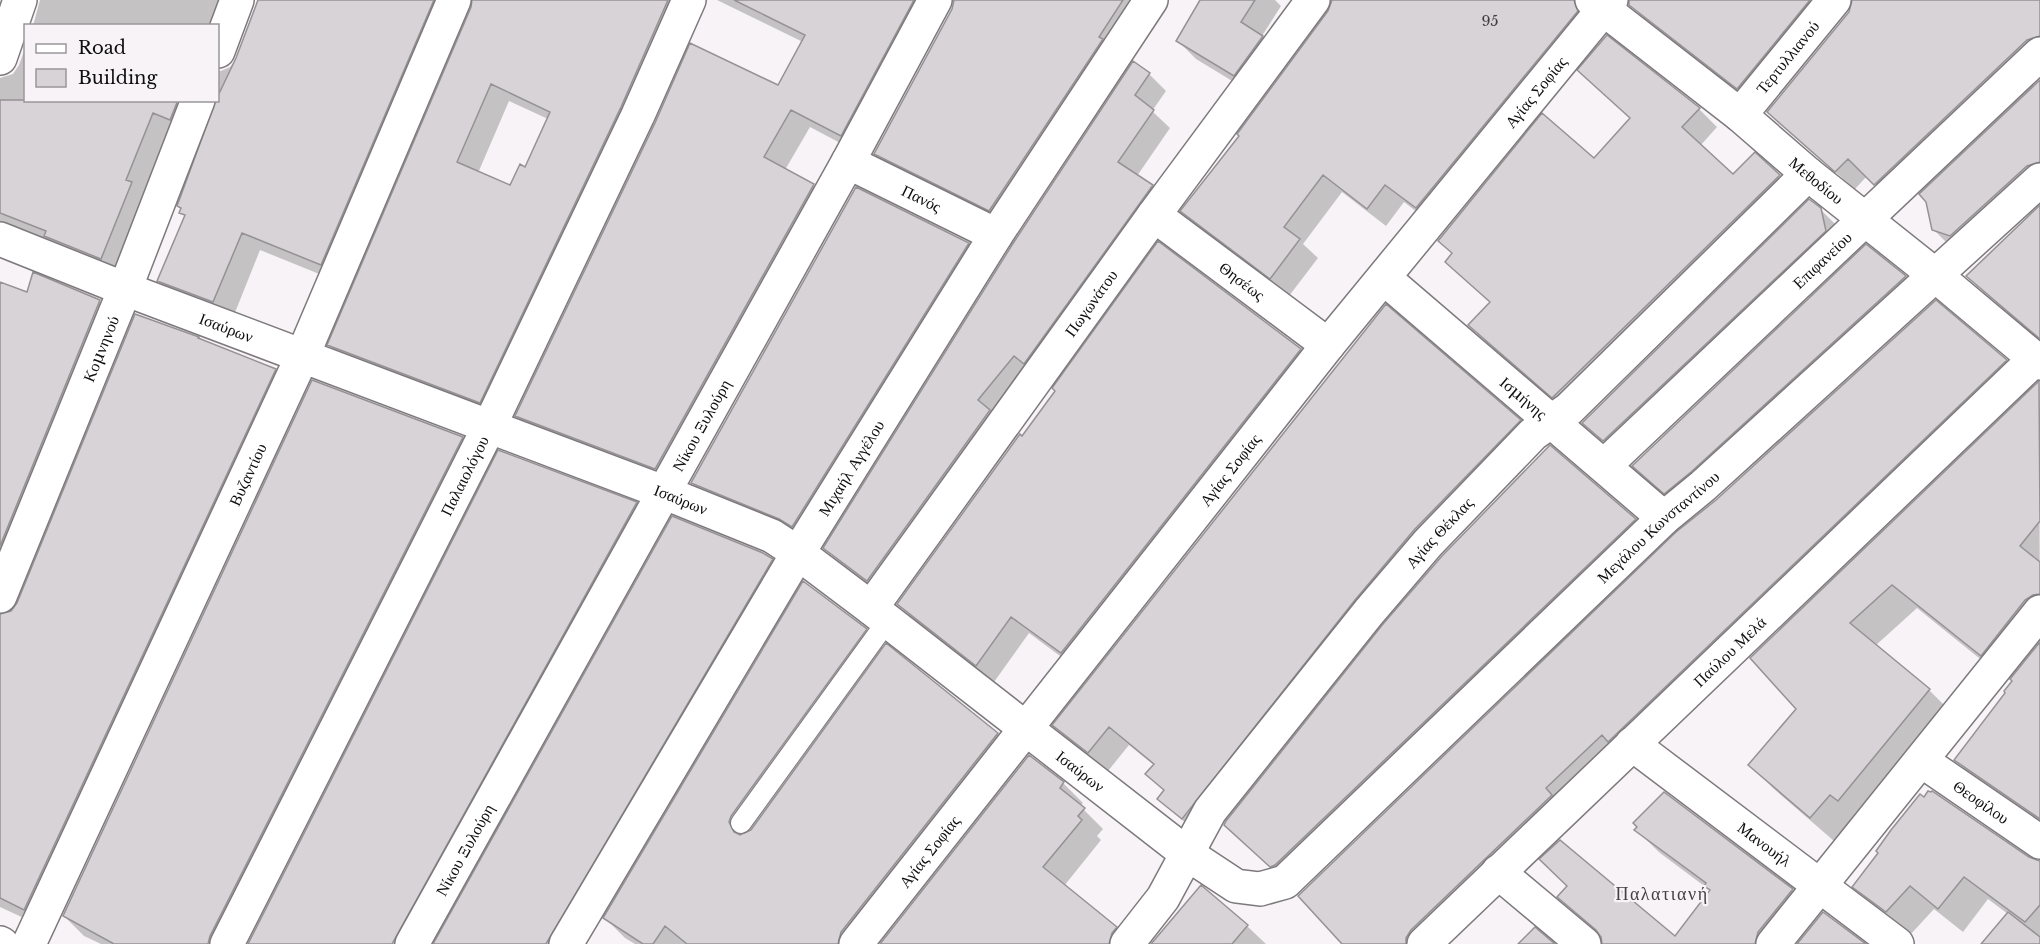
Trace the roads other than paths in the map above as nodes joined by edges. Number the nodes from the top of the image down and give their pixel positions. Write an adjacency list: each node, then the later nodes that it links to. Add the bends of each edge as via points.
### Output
1 (20, 0): 12 (street)
2 (237, 0): 10 (street)
3 (454, 0): 26 (street, Βυζαντίου)
4 (689, 0): 29 (street, Παλαιολόγου)
5 (935, 0): 15 (street, Νίκου Ξυλούρη)
6 (1150, 0): 20 (street, Μιχαήλ Αγγέλου)
7 (1313, 0): 18 (street, Πωγωνάτου)
8 (1834, 0): 14 (street, Τερτυλλιανού)
9 (1602, 3): 14 (street, Μεθοδίου); 23 (street, Αγίας Σοφίας)
10 (219, 48)
11 (2040, 54): 19 (street, Επιφανείου)
12 (0, 58)
13 (197, 102): 24 (street, Κομνηνού)
14 (1740, 115): 16 (street, Μεθοδίου)
15 (849, 162): 20 (street, Πανός); 31 (street, Νίκου Ξυλούρη)
16 (1808, 174): 19 (street, Μεθοδίου); 28 (street, Αγίας Θέκλας, via 1569,409)
17 (2040, 180): 22 (street, Μεγάλου Κωνσταντίνου)
18 (1154, 216): 25 (street, Θησέως); 36 (street, Πωγωνάτου)
19 (1865, 220): 22 (street, Μεθοδίου); 30 (street, Επιφανείου)
20 (996, 235): 33 (street, Μιχαήλ Αγγέλου)
21 (0, 239): 24 (street, Ισαύρων)
22 (1935, 275): 27 (street, Μεθοδίου); 32 (street, Μεγάλου Κωνσταντίνου)
23 (1384, 278): 25 (street, Αγίας Σοφίας); 28 (street, Ισμήνης)
24 (124, 289): 26 (street, Ισαύρων); 34 (street, Κομνηνού)
25 (1328, 345): 37 (street, Αγίας Σοφίας)
26 (302, 357): 29 (street, Ισαύρων); 46 (street, Βυζαντίου)
27 (2037, 361): 38 (street, Παύλου Μελά)
28 (1550, 420): 30 (street, Ισμήνης); 42 (street, Αγίας Θέκλας, via 1428,543 1369,612 1210,811)
29 (489, 427): 31 (street, Ισαύρων); 47 (street, Παλαιολόγου)
30 (1604, 466): 32 (street, Ισμήνης)
31 (663, 492): 33 (street, Ισαύρων, via 772,536); 48 (street, Νίκου Ξυλούρη)
32 (1664, 518): 44 (street, Μεγάλου Κωνσταντίνου)
33 (798, 553): 36 (street, Ισαύρων); 49 (street, Μιχαήλ Αγγέλου)
34 (0, 596)
35 (2040, 612): 39 (street)
36 (880, 614): 37 (street, Ισαύρων); 40 (lane)
37 (1027, 728): 42 (street, Ισαύρων); 50 (street, Αγίας Σοφίας)
38 (1632, 744): 43 (street, Παύλου Μελά); 45 (street, Μανουήλ)
39 (1922, 761): 41 (street, Θεοφίλου); 45 (street)
40 (741, 823)
41 (2040, 842)
42 (1186, 853): 44 (street, Ισαύρων, via 1236,886 1260,889); 51 (street, Αγίας Θέκλας, via 1163,898)
43 (1498, 872): 52 (street, Παύλου Μελά); 53 (street)
44 (1285, 882)
45 (1821, 887): 54 (street); 55 (street, Μανουήλ)
46 (29, 944)
47 (227, 944)
48 (412, 944)
49 (566, 944)
50 (856, 944)
51 (1127, 944)
52 (1424, 944)
53 (1584, 944)
54 (1773, 944)
55 (1897, 944)

